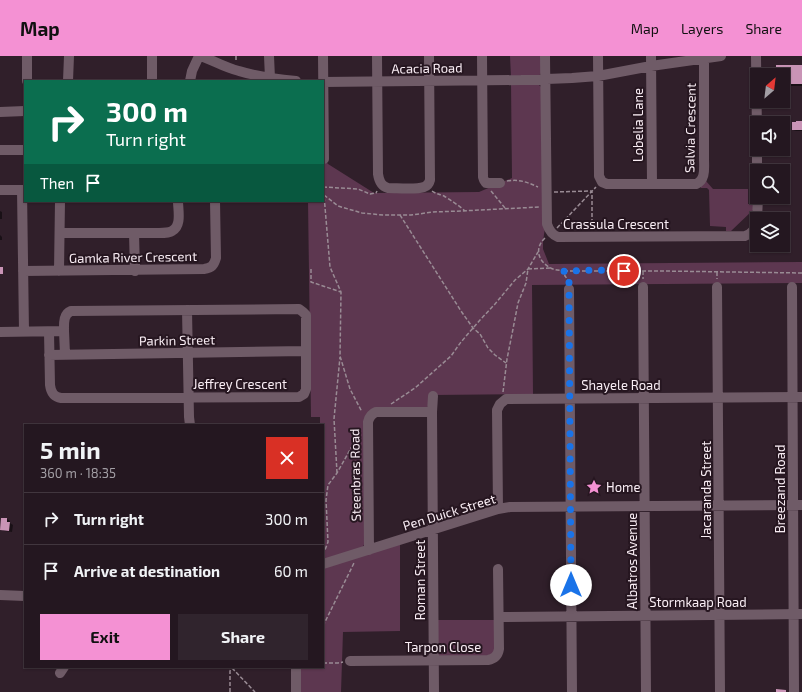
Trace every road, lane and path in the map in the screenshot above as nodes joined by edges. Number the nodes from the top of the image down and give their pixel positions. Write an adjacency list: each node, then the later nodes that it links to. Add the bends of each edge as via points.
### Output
1 (27, 56): 19 (street)
2 (69, 56): 20 (street)
3 (152, 56): 21 (street)
4 (200, 56): 17 (street, via 237,71); 22 (street)
5 (269, 56): 17 (street)
6 (323, 56): 24 (street)
7 (377, 56): 27 (street)
8 (430, 56): 25 (street)
9 (482, 56): 26 (street)
10 (545, 56): 18 (street, Crassula Crescent)
11 (598, 56): 16 (street)
12 (721, 56): 14 (street, Acacia Road)
13 (756, 56): 31 (street)
14 (704, 57): 15 (street, Acacia Road); 39 (street, Salvia Crescent, via 703,179 696,184)
15 (651, 61): 16 (street, Acacia Road); 39 (street, Lobelia Lane)
16 (598, 76): 18 (street, Acacia Road); 34 (street, via 599,176)
17 (270, 78): 23 (street)
18 (546, 79): 26 (street, Acacia Road); 44 (street, Crassula Crescent)
19 (27, 80)
20 (68, 80)
21 (152, 80)
22 (190, 80)
23 (287, 80)
24 (323, 80)
25 (430, 80): 26 (street, Acacia Road); 27 (street, Acacia Road); 38 (street)
26 (483, 80): 35 (street, via 483,177)
27 (378, 81): 28 (street, Acacia Road); 37 (street, via 378,174)
28 (324, 82)
29 (24, 111): 30 (street)
30 (0, 112)
31 (757, 116)
32 (0, 150): 33 (street)
33 (24, 150)
34 (602, 182): 39 (street, Salvia Crescent); 43 (path)
35 (486, 183): 36 (street); 50 (path)
36 (500, 183): 44 (path, via 523,180)
37 (381, 184): 38 (street, via 388,188 420,188); 40 (path, via 376,193 370,194 345,187)
38 (429, 184): 51 (path, via 430,190 435,194 444,196)
39 (652, 184)
40 (324, 187)
41 (0, 190): 42 (street)
42 (24, 190): 62 (street)
43 (592, 191): 44 (path); 55 (path); 57 (path)
44 (546, 192): 49 (street, Crassula Crescent)
45 (324, 195): 52 (path, via 338,206 356,211); 71 (path, via 330,266)
46 (60, 202): 53 (street, Gamka River Crescent)
47 (178, 202): 54 (street, via 178,221 172,231)
48 (215, 202): 64 (street, Gamka River Crescent, via 216,258 213,266 204,269)
49 (547, 206): 50 (path); 55 (street, Crassula Crescent, via 547,224)
50 (505, 208): 51 (path)
51 (465, 211): 52 (path)
52 (400, 215): 73 (path)
53 (60, 233): 54 (street); 63 (street, Gamka River Crescent)
54 (134, 233): 64 (street)
55 (551, 233): 57 (street, Crassula Crescent, via 558,237); 58 (path, via 540,243)
56 (750, 235): 57 (street, Crassula Crescent)
57 (592, 238)
58 (538, 252): 59 (path, via 543,263); 61 (path)
59 (550, 268): 61 (path); 65 (path)
60 (311, 269): 71 (path, via 311,282)
61 (528, 269): 73 (path, via 515,280); 83 (path)
62 (23, 271): 63 (street, Gamka River Crescent); 74 (street)
63 (60, 271): 64 (street, Gamka River Crescent)
64 (135, 271)
65 (564, 271): 66 (path); 70 (path)
66 (802, 273)
67 (643, 287): 87 (street, Albatros Avenue)
68 (718, 287): 88 (street, Jacaranda Street)
69 (792, 287): 86 (street, Breezand Road)
70 (569, 289): 89 (street)
71 (341, 292): 82 (path)
72 (187, 310): 75 (street, Jeffrey Crescent, via 71,311 64,319); 78 (street, Jeffrey Crescent, via 299,309 306,315); 79 (street)
73 (473, 328): 83 (path, via 488,348); 91 (path, via 451,356 415,388)
74 (24, 331): 76 (street); 77 (street)
75 (64, 331): 77 (street); 81 (street, Jeffrey Crescent)
76 (0, 332)
77 (49, 332): 80 (street, Jeffrey Crescent)
78 (306, 351): 79 (street, Parkin Street); 85 (street, Jeffrey Crescent, via 306,389 304,394 299,396)
79 (188, 352): 81 (street, Parkin Street); 85 (street)
80 (49, 354): 81 (street, Parkin Street); 85 (street, Jeffrey Crescent, via 50,386 57,398)
81 (65, 354)
82 (340, 356): 93 (path, via 350,389); 96 (path, via 334,419)
83 (506, 363): 90 (path)
84 (433, 396): 92 (street, Roman Street)
85 (188, 397): 94 (street)
86 (797, 397): 88 (street, Shayele Road); 97 (street, Breezand Road)
87 (644, 398): 88 (street, Shayele Road); 89 (street, Shayele Road); 98 (street, Albatros Avenue)
88 (718, 398): 99 (street, Jacaranda Street)
89 (570, 399): 90 (street, Shayele Road, via 506,399); 100 (street)
90 (500, 404): 101 (street, via 497,410)
91 (382, 412): 92 (street); 93 (street, Steenbras Road, via 373,413)
92 (432, 412): 102 (street, Roman Street)
93 (368, 422): 103 (street, Steenbras Road)
94 (190, 424)
95 (359, 434): 96 (path)
96 (337, 473): 104 (path, via 328,485 328,542)
97 (798, 505): 99 (street, Pen Duick Street); 110 (street, Breezand Road)
98 (645, 506): 99 (street, Pen Duick Street); 100 (street, Pen Duick Street); 111 (street, Albatros Avenue)
99 (719, 506): 112 (street, Jacaranda Street)
100 (571, 507): 101 (street, Pen Duick Street); 113 (street)
101 (498, 509): 102 (street, Pen Duick Street)
102 (433, 530): 103 (street, Pen Duick Street); 116 (street, Roman Street)
103 (369, 550): 105 (street, Pen Duick Street)
104 (324, 552)
105 (358, 554): 106 (street, Pen Duick Street); 115 (path)
106 (324, 564)
107 (498, 569): 114 (street, Tarpon Close)
108 (0, 595): 109 (street)
109 (24, 596)
110 (798, 614): 112 (street, Stormkaap Road); 129 (street, Breezand Road)
111 (646, 615): 112 (street, Stormkaap Road); 113 (street, Stormkaap Road); 127 (street, Albatros Avenue)
112 (720, 615): 128 (street, Jacaranda Street)
113 (572, 616): 114 (street, Stormkaap Road); 126 (street)
114 (498, 617): 116 (street, Tarpon Close, via 499,649 493,658)
115 (324, 624)
116 (433, 660): 117 (street, Tarpon Close); 125 (street, Roman Street)
117 (350, 661): 118 (path, via 338,664)
118 (324, 663)
119 (232, 668): 122 (path)
120 (233, 668): 123 (path)
121 (296, 668): 124 (street)
122 (230, 692)
123 (255, 692)
124 (296, 692)
125 (434, 692)
126 (572, 692)
127 (646, 692)
128 (720, 692)
129 (794, 692)

